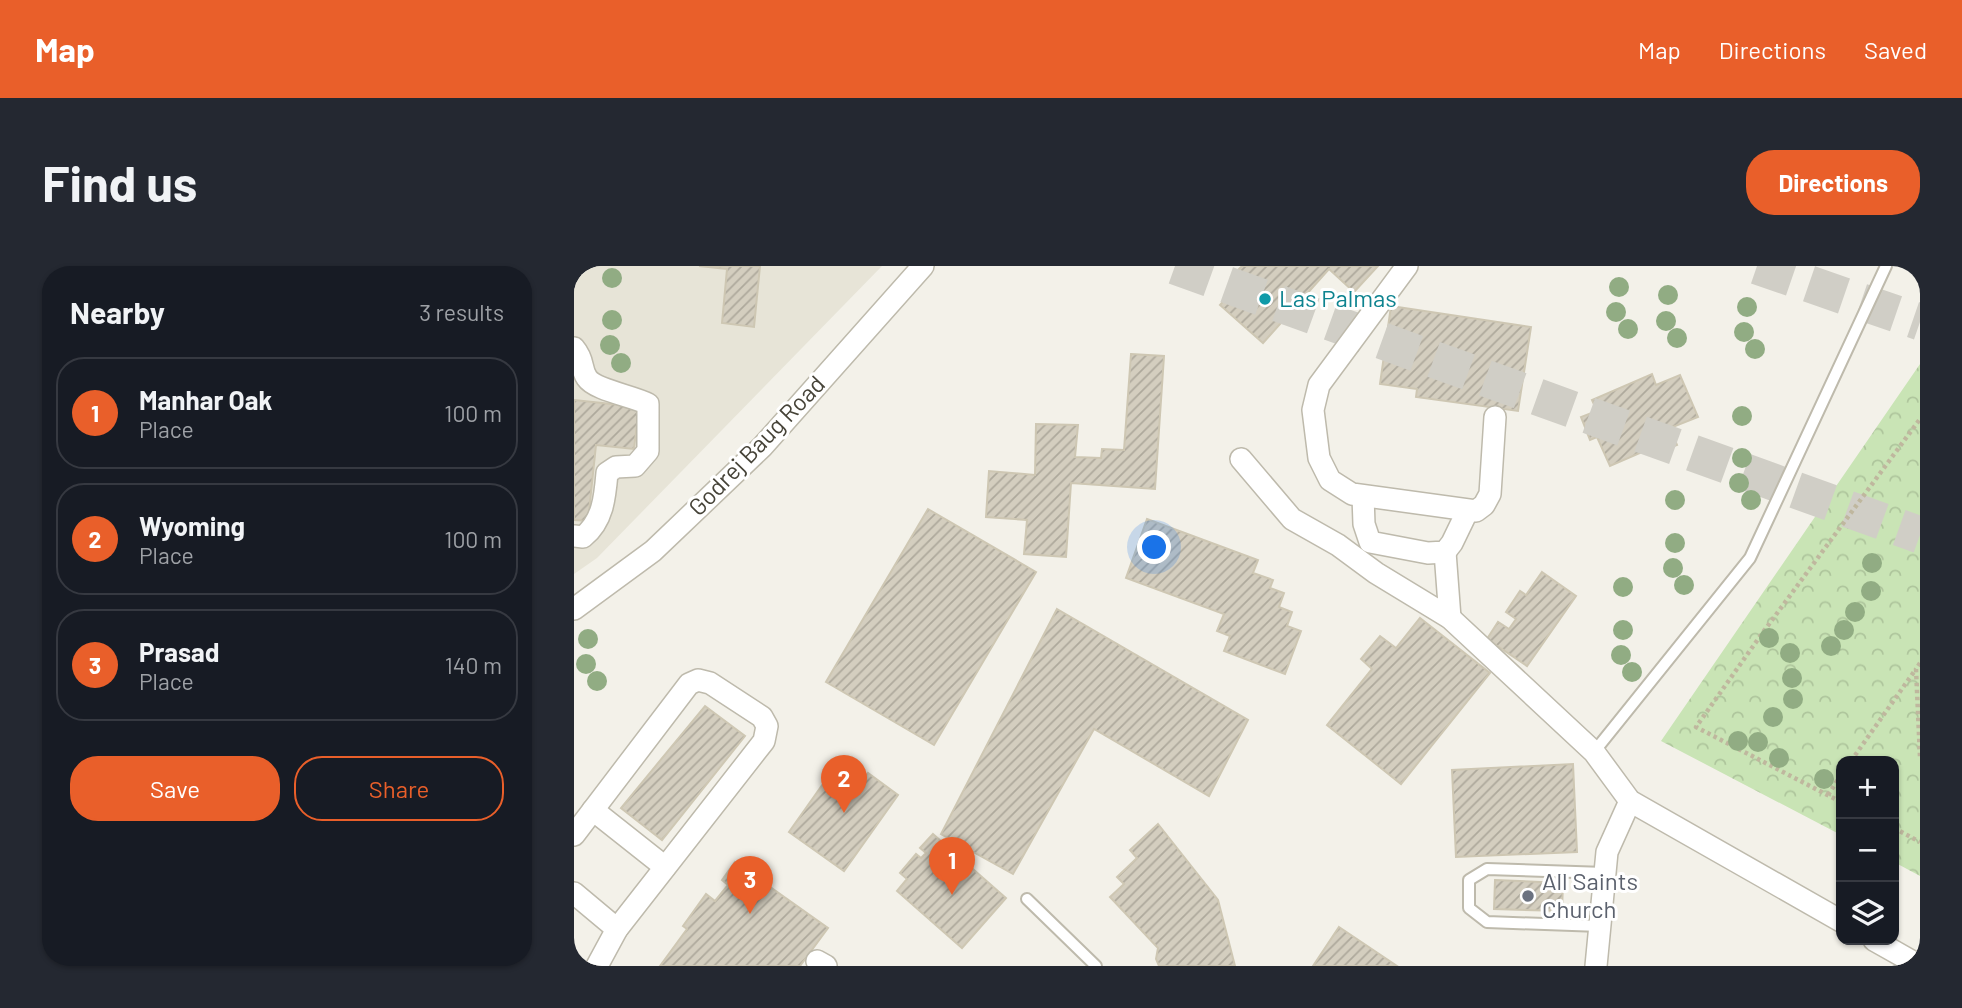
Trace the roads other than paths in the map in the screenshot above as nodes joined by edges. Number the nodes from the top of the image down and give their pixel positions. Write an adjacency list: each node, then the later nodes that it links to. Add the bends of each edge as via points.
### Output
1 (923, 266): 11 (street, Godrej Baug Road, via 762,447 653,551)
2 (1407, 266): 7 (street, via 1319,385 1313,410 1319,458 1330,480)
3 (1885, 266): 13 (lane, via 1750,558)
4 (574, 348): 9 (street, via 593,384 648,404 649,429 648,451 635,466 607,473 595,528 583,537)
5 (1496, 417): 8 (street, via 1490,494 1484,505)
6 (1241, 459): 12 (street, via 1292,519)
7 (1363, 496): 8 (street); 10 (street, via 1370,542)
8 (1467, 512): 10 (street)
9 (574, 536)
10 (1445, 552): 12 (street)
11 (574, 609)
12 (1450, 618): 13 (street)
13 (1594, 752): 14 (street)
14 (1630, 801): 18 (street, via 1607,852); 21 (street)
15 (593, 810): 16 (street); 17 (street); 17 (street, via 689,684 698,680 710,683 762,717 767,726 764,741)
16 (574, 835)
17 (665, 867): 23 (street)
18 (1605, 873): 22 (street); 22 (lane, via 1487,869 1469,880 1469,908 1487,922)
19 (574, 893): 23 (street)
20 (1027, 899): 26 (lane)
21 (1836, 918)
22 (1600, 926): 27 (street)
23 (617, 929): 25 (street)
24 (1883, 945): 28 (street)
25 (597, 966)
26 (1096, 966)
27 (1596, 966)
28 (1920, 966)

